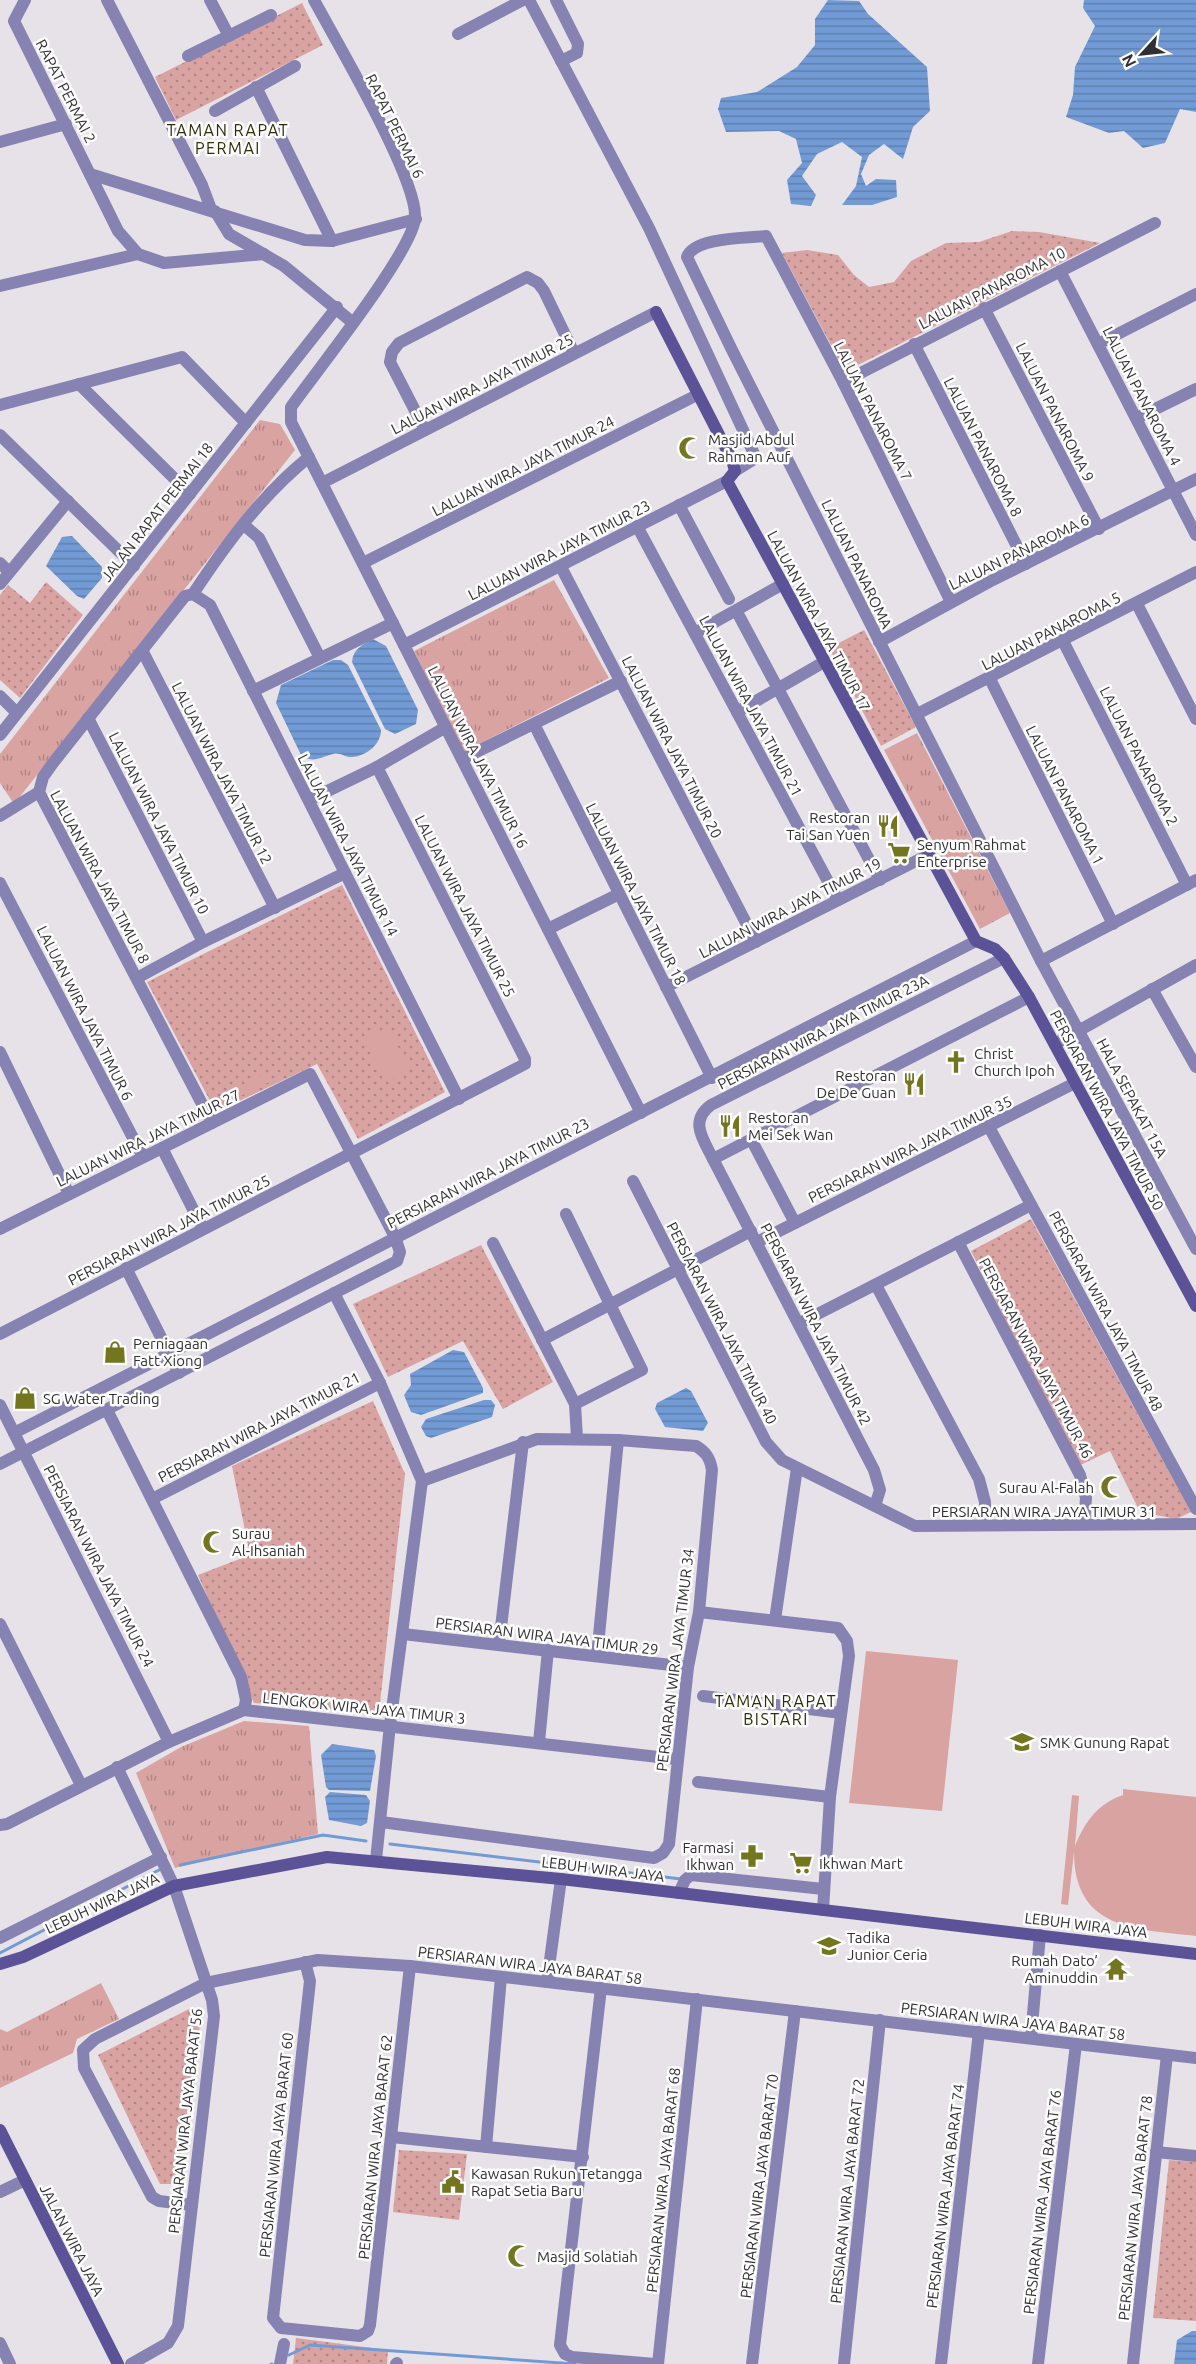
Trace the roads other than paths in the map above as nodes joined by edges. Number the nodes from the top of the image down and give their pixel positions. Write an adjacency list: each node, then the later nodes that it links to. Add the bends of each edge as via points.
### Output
1 (25, 0): 16 (street, RAPAT PERMAI 2, via 14,21)
2 (106, 0): 19 (street)
3 (210, 0): 10 (street)
4 (314, 0): 20 (street, RAPAT PERMAI 6, via 391,147 414,202)
5 (523, 0): 9 (street)
6 (529, 0): 12 (street)
7 (556, 0): 12 (street, via 578,44 577,53)
8 (271, 15): 10 (street)
9 (458, 34)
10 (229, 36): 11 (street)
11 (188, 56)
12 (561, 61): 46 (street, LALUAN WIRA JAYA TIMUR 23, via 649,228 756,458)
13 (294, 66): 14 (street)
14 (256, 87): 15 (street); 23 (street)
15 (216, 111)
16 (66, 124): 17 (street); 18 (street, RAPAT PERMAI 2)
17 (0, 142)
18 (90, 174): 19 (street); 24 (street, RAPAT PERMAI 2, via 118,231)
19 (213, 210): 23 (street, via 305,240); 25 (street, via 229,234)
20 (416, 219): 23 (street); 32 (street, via 400,255)
21 (1155, 223): 26 (street, LALUAN PANAROMA 10)
22 (766, 236): 36 (street, LALUAN PANAROMA 7); 73 (street, LALUAN PANAROMA, via 699,244 689,250 687,257)
23 (332, 241)
24 (138, 254): 25 (street, via 164,263); 27 (street)
25 (264, 254): 29 (street)
26 (1060, 271): 30 (street, LALUAN PANAROMA 10); 34 (street, LALUAN PANAROMA 4)
27 (0, 286)
28 (1196, 294): 34 (street)
29 (337, 307): 32 (street); 42 (street, JALAN RAPAT PERMAI 18)
30 (984, 308): 33 (street, LALUAN PANAROMA 10); 55 (street, LALUAN PANAROMA 9)
31 (656, 312): 35 (street, LALUAN WIRA JAYA TIMUR 25); 39 (street, LALUAN WIRA JAYA TIMUR 17)
32 (352, 322): 45 (street, LALUAN WIRA JAYA TIMUR 16, via 291,407 289,414)
33 (914, 344): 36 (street, LALUAN PANAROMA 10); 58 (street, LALUAN PANAROMA 8)
34 (1098, 345): 41 (street, LALUAN PANAROMA 4)
35 (574, 353): 43 (street, LALUAN WIRA JAYA TIMUR 25); 43 (street, via 538,283 527,277 516,282 399,343 392,352 390,362)
36 (843, 382): 67 (street, LALUAN PANAROMA 7)
37 (79, 384): 40 (street); 42 (street, via 182,357); 50 (street)
38 (1196, 389): 41 (street)
39 (697, 395): 46 (street, LALUAN WIRA JAYA TIMUR 17); 57 (street, LALUAN WIRA JAYA TIMUR 24)
40 (0, 405)
41 (1137, 418): 49 (street, LALUAN PANAROMA 4)
42 (246, 423): 50 (street, JALAN RAPAT PERMAI 18)
43 (425, 430): 48 (street, LALUAN WIRA JAYA TIMUR 25)
44 (0, 435): 51 (street)
45 (309, 457): 48 (street, LALUAN WIRA JAYA TIMUR 16); 53 (street, LALUAN WIRA JAYA TIMUR 8, via 267,495)
46 (731, 476): 52 (street, LALUAN WIRA JAYA TIMUR 23); 64 (street, LALUAN WIRA JAYA TIMUR 17)
47 (1196, 479): 49 (street, LALUAN PANAROMA 6)
48 (322, 483): 57 (street, LALUAN WIRA JAYA TIMUR 16)
49 (1174, 491): 55 (street, LALUAN PANAROMA 6); 56 (street, LALUAN PANAROMA 4)
50 (190, 494): 59 (street, JALAN RAPAT PERMAI 18)
51 (68, 501): 59 (street); 60 (street)
52 (679, 505): 54 (street, LALUAN WIRA JAYA TIMUR 23); 66 (street)
53 (244, 525): 65 (street, LALUAN WIRA JAYA TIMUR 8); 76 (street, via 259,537)
54 (637, 526): 61 (street, LALUAN WIRA JAYA TIMUR 23); 71 (street, LALUAN WIRA JAYA TIMUR 21)
55 (1099, 529): 58 (street, LALUAN PANAROMA 6)
56 (1196, 536)
57 (363, 564): 70 (street, LALUAN WIRA JAYA TIMUR 16)
58 (1026, 564): 67 (street, LALUAN PANAROMA 6)
59 (134, 566): 84 (street, JALAN RAPAT PERMAI 18)
60 (5, 567): 63 (street)
61 (561, 567): 74 (street, LALUAN WIRA JAYA TIMUR 23); 79 (street, LALUAN WIRA JAYA TIMUR 20)
62 (1196, 572): 68 (street, LALUAN PANAROMA 5)
63 (0, 584)
64 (783, 584): 69 (street); 77 (street, LALUAN WIRA JAYA TIMUR 17)
65 (193, 594): 75 (street, LALUAN WIRA JAYA TIMUR 8, via 185,596); 81 (street, LALUAN WIRA JAYA TIMUR 14, via 210,605)
66 (729, 599)
67 (951, 602): 73 (street, LALUAN PANAROMA 6)
68 (1137, 603): 72 (street, LALUAN PANAROMA 5); 87 (street)
69 (736, 612): 71 (street); 80 (street)
70 (393, 622): 74 (street, LALUAN WIRA JAYA TIMUR 16); 76 (street)
71 (695, 633): 83 (street, LALUAN WIRA JAYA TIMUR 21)
72 (1064, 641): 78 (street, LALUAN PANAROMA 5); 100 (street, LALUAN PANAROMA 2)
73 (879, 642): 85 (street, LALUAN PANAROMA)
74 (404, 645): 89 (street, LALUAN WIRA JAYA TIMUR 16)
75 (143, 652): 86 (street, LALUAN WIRA JAYA TIMUR 8); 103 (street, LALUAN WIRA JAYA TIMUR 12)
76 (320, 658): 81 (street)
77 (824, 662): 80 (street); 96 (street, LALUAN WIRA JAYA TIMUR 17)
78 (990, 679): 85 (street, LALUAN PANAROMA 5); 104 (street, LALUAN PANAROMA 1)
79 (621, 681): 88 (street); 108 (street, LALUAN WIRA JAYA TIMUR 20)
80 (778, 688): 83 (street); 98 (street)
81 (253, 691): 94 (street, LALUAN WIRA JAYA TIMUR 14)
82 (0, 696): 84 (street)
83 (737, 712): 102 (street, LALUAN WIRA JAYA TIMUR 21)
84 (17, 713): 90 (street, JALAN RAPAT PERMAI 18)
85 (918, 714): 110 (street, LALUAN PANAROMA)
86 (88, 718): 93 (street, LALUAN WIRA JAYA TIMUR 8, via 43,777); 107 (street, LALUAN WIRA JAYA TIMUR 10)
87 (1196, 719)
88 (534, 724): 91 (street); 101 (street, LALUAN WIRA JAYA TIMUR 18)
89 (446, 727): 91 (street, LALUAN WIRA JAYA TIMUR 16); 92 (street)
90 (0, 735)
91 (462, 759): 105 (street, LALUAN WIRA JAYA TIMUR 16)
92 (377, 766): 94 (street); 119 (street, LALUAN WIRA JAYA TIMUR 25)
93 (39, 792): 95 (street); 112 (street, LALUAN WIRA JAYA TIMUR 8)
94 (309, 800): 97 (street, LALUAN WIRA JAYA TIMUR 14)
95 (0, 816)
96 (928, 855): 98 (street, LALUAN WIRA JAYA TIMUR 19); 106 (street, LALUAN WIRA JAYA TIMUR 17)
97 (345, 873): 103 (street); 123 (street, LALUAN WIRA JAYA TIMUR 14)
98 (880, 880): 102 (street, LALUAN WIRA JAYA TIMUR 19)
99 (0, 883): 130 (street, LALUAN WIRA JAYA TIMUR 6)
100 (1192, 883): 104 (street)
101 (619, 894): 105 (street); 113 (street, LALUAN WIRA JAYA TIMUR 18)
102 (838, 900): 108 (street, LALUAN WIRA JAYA TIMUR 19)
103 (275, 908): 107 (street)
104 (1113, 924): 110 (street)
105 (548, 929): 124 (street, LALUAN WIRA JAYA TIMUR 16)
106 (976, 941): 109 (street, PERSIARAN WIRA JAYA TIMUR 50, via 995,949); 121 (street, PERSIARAN WIRA JAYA TIMUR 23)
107 (203, 942): 112 (street)
108 (756, 942): 113 (street, LALUAN WIRA JAYA TIMUR 19)
109 (1004, 958): 115 (street, PERSIARAN WIRA JAYA TIMUR 50); 131 (street, PERSIARAN WIRA JAYA TIMUR 23A, via 703,1110 698,1127)
110 (1041, 961): 116 (street, HALA SEPAKAT 15A)
111 (1196, 965): 114 (street)
112 (137, 978): 125 (street, LALUAN WIRA JAYA TIMUR 8)
113 (666, 987): 121 (street, LALUAN WIRA JAYA TIMUR 18)
114 (1152, 989): 116 (street); 120 (street)
115 (1029, 997): 117 (street, PERSIARAN WIRA JAYA TIMUR 50); 127 (street)
116 (1078, 1031): 117 (street); 143 (street, HALA SEPAKAT 15A)
117 (1055, 1044): 122 (street, PERSIARAN WIRA JAYA TIMUR 50)
118 (0, 1052): 133 (street)
119 (525, 1059): 123 (street, PERSIARAN WIRA JAYA TIMUR 25, via 522,1068)
120 (1196, 1067)
121 (712, 1078): 124 (street, PERSIARAN WIRA JAYA TIMUR 23)
122 (1075, 1083): 126 (street, PERSIARAN WIRA JAYA TIMUR 35); 149 (street, PERSIARAN WIRA JAYA TIMUR 50)
123 (459, 1099): 129 (street, PERSIARAN WIRA JAYA TIMUR 25)
124 (642, 1113): 140 (street, PERSIARAN WIRA JAYA TIMUR 23)
125 (212, 1123): 128 (street, LALUAN WIRA JAYA TIMUR 27); 129 (street, LALUAN WIRA JAYA TIMUR 27, via 310,1074)
126 (989, 1127): 134 (street, PERSIARAN WIRA JAYA TIMUR 48); 136 (street, PERSIARAN WIRA JAYA TIMUR 35)
127 (751, 1139): 131 (street); 136 (street)
128 (162, 1148): 130 (street, LALUAN WIRA JAYA TIMUR 27); 138 (street)
129 (352, 1155): 138 (street, PERSIARAN WIRA JAYA TIMUR 25); 140 (street)
130 (142, 1157): 133 (street, LALUAN WIRA JAYA TIMUR 27)
131 (713, 1158): 139 (street, PERSIARAN WIRA JAYA TIMUR 42)
132 (633, 1181): 145 (street, PERSIARAN WIRA JAYA TIMUR 40)
133 (69, 1194): 137 (street, LALUAN WIRA JAYA TIMUR 27)
134 (1031, 1205): 141 (street); 169 (street, PERSIARAN WIRA JAYA TIMUR 48)
135 (566, 1214): 148 (street)
136 (795, 1223): 139 (street, PERSIARAN WIRA JAYA TIMUR 35)
137 (0, 1227)
138 (203, 1229): 144 (street, PERSIARAN WIRA JAYA TIMUR 25)
139 (754, 1236): 145 (street, PERSIARAN WIRA JAYA TIMUR 35); 150 (street, PERSIARAN WIRA JAYA TIMUR 42)
140 (395, 1237): 147 (street, via 400,1252 397,1261); 153 (street, PERSIARAN WIRA JAYA TIMUR 23)
141 (958, 1242): 146 (street); 171 (street, PERSIARAN WIRA JAYA TIMUR 46, via 1080,1475 1086,1498)
142 (493, 1243): 152 (street)
143 (1196, 1249)
144 (126, 1268): 151 (street, PERSIARAN WIRA JAYA TIMUR 25); 153 (street)
145 (678, 1268): 148 (street, PERSIARAN WIRA JAYA TIMUR 35); 165 (street, PERSIARAN WIRA JAYA TIMUR 40, via 766,1442 773,1452)
146 (876, 1285): 150 (street); 170 (street, via 979,1479)
147 (334, 1293): 154 (street); 155 (street)
148 (610, 1304): 152 (street, PERSIARAN WIRA JAYA TIMUR 35); 156 (street, via 642,1370)
149 (1196, 1306)
150 (800, 1323): 168 (street, PERSIARAN WIRA JAYA TIMUR 42, via 878,1480)
151 (0, 1334)
152 (542, 1340): 156 (street)
153 (168, 1353): 154 (street); 159 (street, PERSIARAN WIRA JAYA TIMUR 23)
154 (179, 1373): 158 (street)
155 (380, 1383): 166 (street); 167 (street, PERSIARAN WIRA JAYA TIMUR 21)
156 (575, 1404): 160 (street)
157 (0, 1405): 159 (street, PERSIARAN WIRA JAYA TIMUR 24)
158 (107, 1410): 163 (street); 167 (street)
159 (14, 1433): 163 (street, PERSIARAN WIRA JAYA TIMUR 24)
160 (577, 1438): 161 (street); 162 (street)
161 (618, 1440): 173 (street, PERSIARAN WIRA JAYA TIMUR 34, via 696,1446 710,1459); 179 (street)
162 (523, 1442): 166 (street); 177 (street)
163 (24, 1452): 164 (street); 185 (street, PERSIARAN WIRA JAYA TIMUR 24)
164 (0, 1464)
165 (797, 1468): 168 (street, PERSIARAN WIRA JAYA TIMUR 31); 174 (street)
166 (422, 1481): 176 (street)
167 (152, 1498): 182 (street, via 241,1677)
168 (875, 1506): 170 (street, PERSIARAN WIRA JAYA TIMUR 31, via 915,1526)
169 (1196, 1509)
170 (985, 1524): 171 (street, PERSIARAN WIRA JAYA TIMUR 31)
171 (1084, 1524): 172 (street, PERSIARAN WIRA JAYA TIMUR 31)
172 (1196, 1524)
173 (699, 1612): 174 (street); 180 (street, PERSIARAN WIRA JAYA TIMUR 34)
174 (775, 1620): 183 (street, via 838,1628 847,1641 849,1656)
175 (0, 1624): 190 (street)
176 (403, 1634): 177 (street, PERSIARAN WIRA JAYA TIMUR 29); 184 (street)
177 (500, 1644): 178 (street, PERSIARAN WIRA JAYA TIMUR 29)
178 (548, 1650): 179 (street, PERSIARAN WIRA JAYA TIMUR 29); 186 (street)
179 (597, 1656): 180 (street, PERSIARAN WIRA JAYA TIMUR 29)
180 (688, 1667): 187 (street, PERSIARAN WIRA JAYA TIMUR 34)
181 (703, 1696): 183 (street)
182 (244, 1710): 184 (street, LENGKOK WIRA JAYA TIMUR 3); 185 (street, LENGKOK WIRA JAYA TIMUR 3)
183 (841, 1713): 191 (street)
184 (390, 1725): 186 (street, LENGKOK WIRA JAYA TIMUR 3); 192 (street)
185 (170, 1742): 188 (street, LENGKOK WIRA JAYA TIMUR 3)
186 (538, 1742): 187 (street, LENGKOK WIRA JAYA TIMUR 3)
187 (676, 1759): 192 (street, PERSIARAN WIRA JAYA TIMUR 34, via 669,1844 654,1858)
188 (117, 1767): 190 (street, LENGKOK WIRA JAYA TIMUR 3); 194 (street, PERSIARAN WIRA JAYA BARAT 56)
189 (698, 1782): 191 (street)
190 (81, 1785): 193 (street, LENGKOK WIRA JAYA TIMUR 3)
191 (830, 1797): 198 (street)
192 (381, 1822): 195 (street)
193 (0, 1825)
194 (160, 1857): 197 (street, PERSIARAN WIRA JAYA BARAT 56); 202 (street)
195 (376, 1860): 196 (street, LEBUH WIRA JAYA); 197 (street, LEBUH WIRA JAYA, via 308,1858)
196 (561, 1879): 199 (street, LEBUH WIRA JAYA); 210 (street)
197 (174, 1886): 204 (street, LEBUH WIRA JAYA); 211 (street, PERSIARAN WIRA JAYA BARAT 56)
198 (823, 1889): 199 (street, via 691,1875); 200 (street)
199 (679, 1893): 200 (street, LEBUH WIRA JAYA)
200 (824, 1910): 201 (street, LEBUH WIRA JAYA)
201 (1040, 1935): 203 (street, LEBUH WIRA JAYA); 217 (street)
202 (0, 1938)
203 (1196, 1954)
204 (23, 1956): 206 (street, LEBUH WIRA JAYA); 208 (street, LEBUH WIRA JAYA)
205 (305, 1962): 207 (street, PERSIARAN WIRA JAYA BARAT 58); 211 (street, PERSIARAN WIRA JAYA BARAT 58); 230 (street, PERSIARAN WIRA JAYA BARAT 60, via 310,1981 273,2312 275,2324 281,2328 360,2336)
206 (0, 1964)
207 (410, 1966): 209 (street, PERSIARAN WIRA JAYA BARAT 58); 222 (street, PERSIARAN WIRA JAYA BARAT 62)
208 (0, 1975)
209 (501, 1977): 210 (street, PERSIARAN WIRA JAYA BARAT 58); 223 (street)
210 (547, 1982): 212 (street, PERSIARAN WIRA JAYA BARAT 58)
211 (206, 1983): 229 (street, PERSIARAN WIRA JAYA BARAT 56, via 214,2016); 229 (street, PERSIARAN WIRA JAYA BARAT 58, via 95,2039 83,2050 84,2068 152,2197)
212 (601, 1988): 213 (street, PERSIARAN WIRA JAYA BARAT 58); 226 (street)
213 (697, 1999): 214 (street, PERSIARAN WIRA JAYA BARAT 58); 237 (street, PERSIARAN WIRA JAYA BARAT 68)
214 (795, 2011): 215 (street, PERSIARAN WIRA JAYA BARAT 58); 238 (street, PERSIARAN WIRA JAYA BARAT 70)
215 (880, 2020): 216 (street, PERSIARAN WIRA JAYA BARAT 58); 239 (street, PERSIARAN WIRA JAYA BARAT 72)
216 (979, 2032): 217 (street, PERSIARAN WIRA JAYA BARAT 58); 240 (street, PERSIARAN WIRA JAYA BARAT 74)
217 (1031, 2037): 218 (street, PERSIARAN WIRA JAYA BARAT 58)
218 (1076, 2044): 219 (street, PERSIARAN WIRA JAYA BARAT 58); 241 (street, PERSIARAN WIRA JAYA BARAT 76)
219 (1167, 2055): 220 (street, PERSIARAN WIRA JAYA BARAT 58); 224 (street, PERSIARAN WIRA JAYA BARAT 78)
220 (1196, 2058)
221 (0, 2130): 227 (street, JALAN WIRA JAYA)
222 (392, 2137): 223 (street); 230 (street, PERSIARAN WIRA JAYA BARAT 62)
223 (486, 2147): 226 (street)
224 (1156, 2152): 225 (street); 242 (street, PERSIARAN WIRA JAYA BARAT 78)
225 (1196, 2156)
226 (583, 2157): 237 (street, via 560,2345 572,2357)
227 (25, 2180): 228 (street); 234 (street, JALAN WIRA JAYA)
228 (0, 2192)
229 (192, 2205): 235 (street, PERSIARAN WIRA JAYA BARAT 56, via 178,2326 168,2343)
230 (368, 2331)
231 (0, 2343): 233 (street)
232 (284, 2344): 236 (street)
233 (10, 2364)
234 (118, 2364)
235 (131, 2364)
236 (280, 2364)
237 (656, 2364)
238 (752, 2364)
239 (844, 2364)
240 (941, 2364)
241 (1038, 2364)
242 (1133, 2364)

